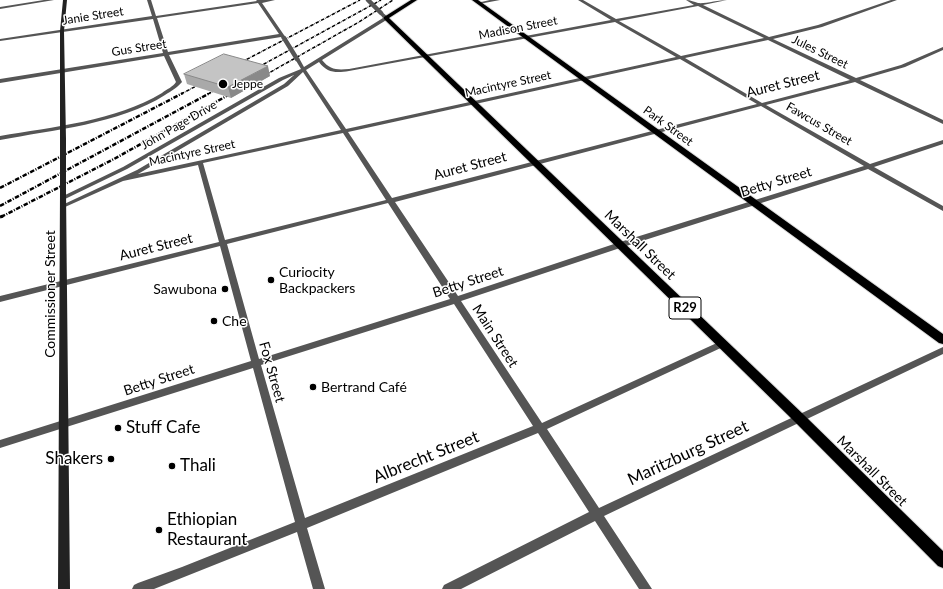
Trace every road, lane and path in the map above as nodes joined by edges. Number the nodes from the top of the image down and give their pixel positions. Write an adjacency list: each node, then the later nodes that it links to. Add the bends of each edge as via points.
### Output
1 (52, 0): 15 (street)
2 (65, 0): 19 (main road, Commissioner Street)
3 (149, 0): 16 (street)
4 (273, 0): 12 (street, Janie Street)
5 (368, 0): 17 (street, Marshall Street, bridge)
6 (414, 0): 17 (main road, John Page Drive)
7 (498, 0): 13 (street)
8 (580, 0): 18 (street, Fawcus Street)
9 (688, 0): 14 (street, Jules Street)
10 (725, 0): 14 (street, Madison Street)
11 (895, 0): 22 (street, Macintyre Street, via 820,26)
12 (259, 1): 16 (street, Janie Street); 20 (street)
13 (477, 2): 21 (main road, Park Street)
14 (698, 5): 18 (street, Madison Street); 22 (street, Jules Street)
15 (0, 8)
16 (154, 17): 19 (street, Janie Street); 25 (street)
17 (386, 18): 26 (main road, Marshall Street / R29); 28 (street, John Page Drive)
18 (617, 20): 21 (street, Madison Street); 27 (street, Fawcus Street)
19 (62, 31): 23 (street, Janie Street); 30 (main road, Commissioner Street)
20 (283, 36): 25 (street, Gus Street); 29 (street, bridge)
21 (526, 37): 26 (street, Madison Street); 31 (main road, Park Street)
22 (768, 38): 27 (street, Macintyre Street); 32 (street, Jules Street)
23 (0, 40)
24 (943, 48): 32 (street, Auret Street, via 902,66)
25 (166, 54): 30 (street, Gus Street); 37 (street, via 179,82 173,88 130,110)
26 (425, 56): 28 (street, Madison Street, via 343,71 326,68); 34 (main road, Marshall Street / R29)
27 (681, 58): 31 (street, Macintyre Street); 35 (street, Fawcus Street)
28 (319, 59): 29 (street, John Page Drive)
29 (302, 67): 38 (street, Main Street); 45 (street, John Page Drive, via 286,85); 46 (street, John Page Drive, via 125,168)
30 (63, 71): 33 (street, Gus Street); 37 (main road, Commissioner Street)
31 (584, 79): 34 (street, Macintyre Street); 39 (main road, Park Street)
32 (855, 80): 35 (street, Auret Street); 36 (street, Jules Street)
33 (0, 81)
34 (473, 103): 38 (street, Macintyre Street); 43 (main road, Marshall Street / R29)
35 (760, 104): 39 (street, Auret Street); 44 (street, Fawcus Street)
36 (943, 122)
37 (63, 126): 40 (street); 46 (main road, Commissioner Street, bridge)
38 (346, 131): 42 (street, Macintyre Street); 47 (street, Main Street)
39 (656, 131): 43 (street, Auret Street); 48 (main road, Park Street)
40 (0, 138)
41 (943, 142): 44 (street, Betty Street)
42 (200, 162): 45 (street, Macintyre Street); 50 (street, Fox Street)
43 (534, 163): 47 (street, Auret Street); 51 (main road, Marshall Street / R29)
44 (870, 166): 48 (street, Betty Street); 49 (street, Fawcus Street)
45 (123, 179): 46 (street, John Page Drive)
46 (63, 199): 52 (main road, Commissioner Street)
47 (390, 201): 50 (street, Auret Street); 54 (street, Main Street)
48 (754, 202): 51 (street, Betty Street); 55 (main road, Park Street)
49 (943, 209)
50 (223, 244): 52 (street, Auret Street); 58 (street, Fox Street)
51 (620, 245): 54 (street, Betty Street); 56 (main road, Marshall Street / R29)
52 (64, 284): 53 (street, Auret Street); 60 (main road, Commissioner Street)
53 (0, 300)
54 (456, 300): 58 (street, Betty Street); 61 (street, Main Street)
55 (943, 340)
56 (722, 344): 59 (main road, Marshall Street / R29); 61 (street, Albrecht Street)
57 (943, 350): 59 (street, Maritzburg Street)
58 (255, 363): 60 (street, Betty Street); 64 (street, Fox Street)
59 (799, 418): 63 (street, Maritzburg Street); 65 (main road, Marshall Street / R29)
60 (64, 424): 62 (street, Betty Street); 66 (main road, Commissioner Street)
61 (540, 428): 63 (street, Main Street); 64 (street, Albrecht Street)
62 (0, 444)
63 (597, 514): 69 (street, Maritzburg Street); 70 (street, Main Street)
64 (301, 525): 67 (street, Albrecht Street); 68 (street, Fox Street)
65 (943, 561)
66 (64, 589)
67 (138, 589)
68 (319, 589)
69 (448, 589)
70 (646, 589)

